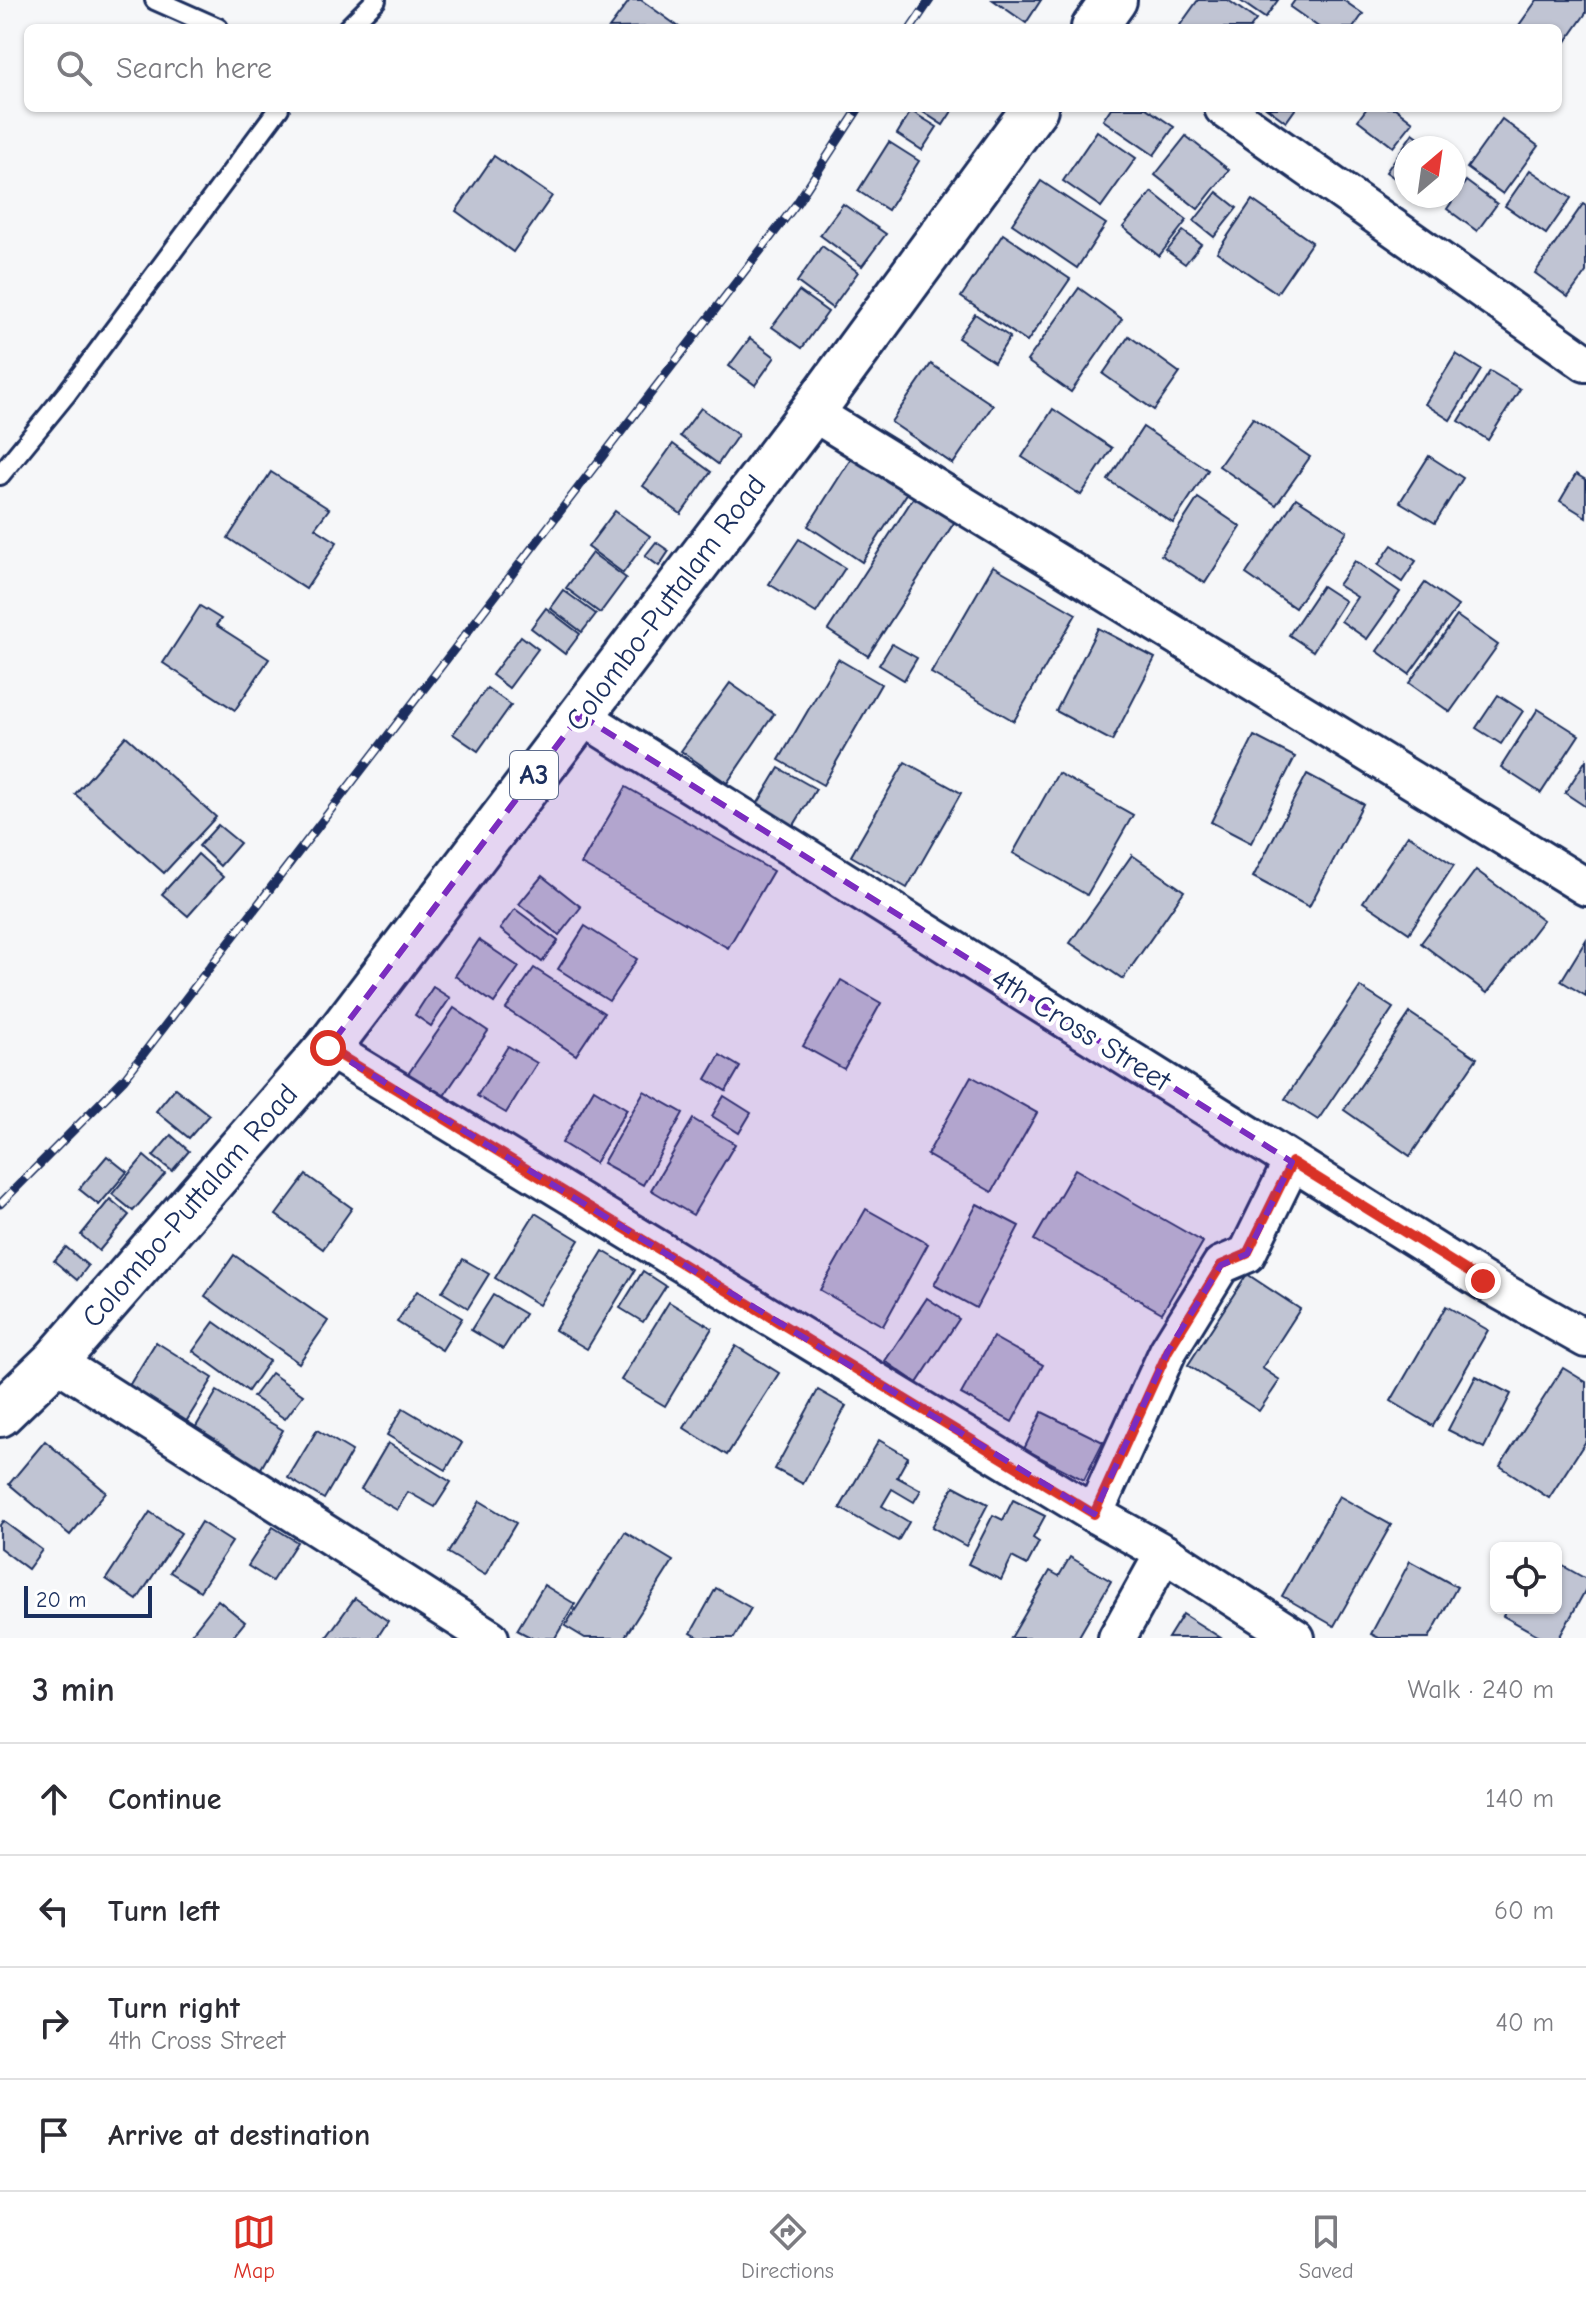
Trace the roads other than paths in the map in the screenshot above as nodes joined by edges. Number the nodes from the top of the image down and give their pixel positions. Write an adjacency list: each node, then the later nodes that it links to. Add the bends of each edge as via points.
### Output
1 (155, 0): 3 (lane)
2 (376, 0): 4 (lane)
3 (209, 24)
4 (352, 24)
5 (276, 112): 10 (lane)
6 (1032, 112): 9 (highway, Colombo-Puttalam Road / A3)
7 (1229, 112): 8 (street)
8 (1586, 363)
9 (812, 412): 11 (highway, Colombo-Puttalam Road / A3); 12 (street)
10 (0, 475)
11 (580, 715): 13 (highway, Colombo-Puttalam Road / A3); 14 (street, 4th Cross Street)
12 (1586, 887)
13 (328, 1048): 16 (highway, Colombo-Puttalam Road / A3); 18 (street)
14 (1292, 1162): 15 (street, 4th Cross Street); 18 (street, via 1247,1254 1221,1265 1168,1351)
15 (1586, 1339)
16 (55, 1361): 17 (highway, Colombo-Puttalam Road / A3); 20 (street)
17 (0, 1414)
18 (1094, 1514): 19 (street)
19 (1164, 1553): 21 (street); 22 (street)
20 (490, 1638)
21 (1117, 1638)
22 (1296, 1638)

